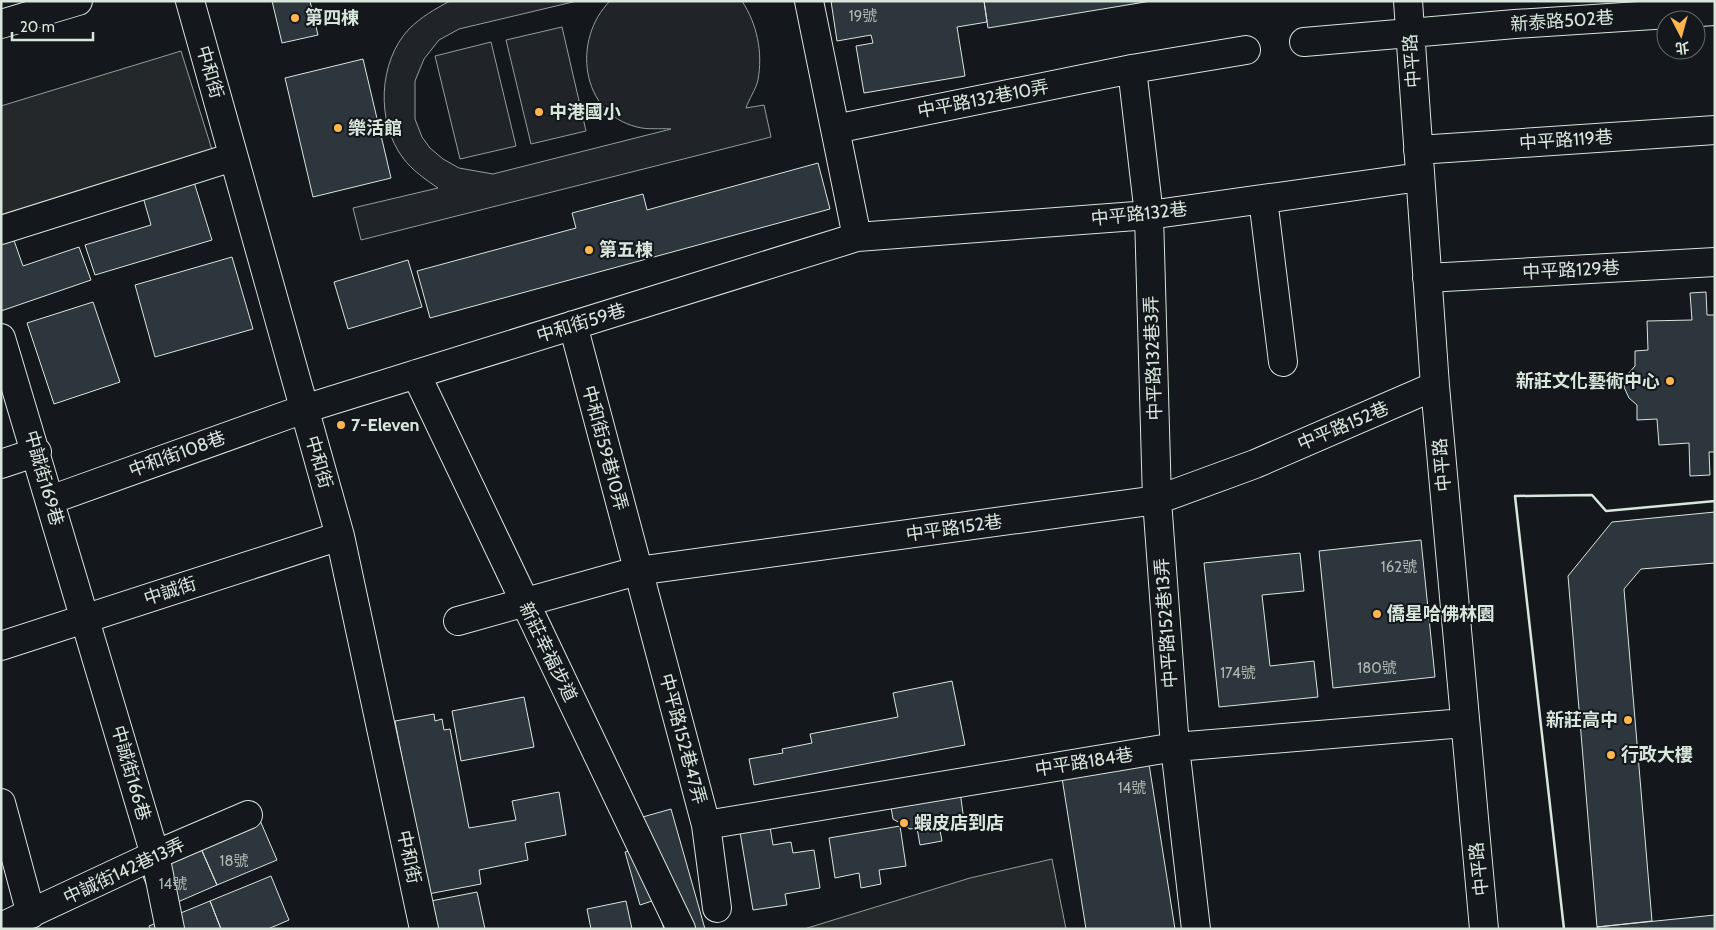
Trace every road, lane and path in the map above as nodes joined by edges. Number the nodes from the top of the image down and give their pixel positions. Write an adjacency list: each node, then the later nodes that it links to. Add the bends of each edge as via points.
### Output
1 (78, 1): 7 (street)
2 (190, 1): 15 (street, 中和街)
3 (808, 1): 12 (street)
4 (1408, 1): 8 (street, 中平路)
5 (1715, 11): 6 (street, 新泰路502巷)
6 (1515, 13): 8 (street, 新泰路502巷)
7 (1, 24)
8 (1410, 33): 9 (street, 新泰路502巷); 14 (street, 中平路)
9 (1304, 42)
10 (1246, 50): 11 (street, 中平路132巷10弄)
11 (1132, 69): 12 (street, 中平路132巷10弄); 18 (street)
12 (835, 129): 20 (street)
13 (1715, 130): 14 (street, 中平路119巷)
14 (1418, 150): 16 (street, 中平路)
15 (233, 157): 19 (street); 29 (street, 中和街)
16 (1420, 178): 17 (street, 中平路132巷); 22 (street, 中平路)
17 (1263, 199): 18 (street, 中平路132巷); 25 (street)
18 (1149, 215): 20 (street, 中平路132巷); 33 (street, 中平路132巷3弄)
19 (1, 230)
20 (857, 237): 23 (street, 中和街59巷)
21 (1715, 262): 22 (street, 中平路129巷)
22 (1427, 278): 28 (street, 中平路)
23 (572, 325): 26 (street, 中和街59巷); 35 (street, 中和街59巷10弄)
24 (1, 338): 27 (street, 中誠街169巷)
25 (1283, 362)
26 (416, 374): 29 (street, 中和街59巷); 36 (street, 新莊幸福步道)
27 (8, 377): 30 (street, 中誠街169巷)
28 (1435, 386): 33 (street, 中平路152巷, via 1255,464); 40 (street, 中平路)
29 (304, 409): 32 (street, 中和街108巷); 34 (street, 中和街)
30 (37, 452): 31 (street); 32 (street, 中誠街169巷)
31 (1, 464)
32 (50, 500): 37 (street, 中誠街169巷)
33 (1157, 500): 35 (street, 中平路152巷); 41 (street, 中平路152巷13弄)
34 (340, 536): 37 (street, 中誠街); 50 (street, 中和街)
35 (637, 571): 36 (street, 中平路152巷); 44 (street, 中平路152巷47弄)
36 (524, 603): 38 (street, 中平路152巷); 51 (street, 新莊幸福步道)
37 (85, 619): 39 (street, 中誠街); 45 (street, 中誠街166巷)
38 (458, 621)
39 (1, 646)
40 (1464, 723): 41 (street, 中平路184巷); 53 (street, 中平路)
41 (1175, 746): 44 (street, 中平路184巷); 52 (street, 中平路152巷13弄)
42 (1, 803): 47 (street)
43 (248, 815): 45 (street, 中誠街142巷13弄)
44 (706, 825): 46 (street, 中平路152巷47弄)
45 (155, 855): 47 (street, 中誠街142巷13弄); 49 (street, 中誠街166巷)
46 (717, 908)
47 (31, 914): 48 (street, 中誠街142巷13弄)
48 (1, 927)
49 (170, 929)
50 (424, 929)
51 (681, 929)
52 (1196, 929)
53 (1484, 929)

